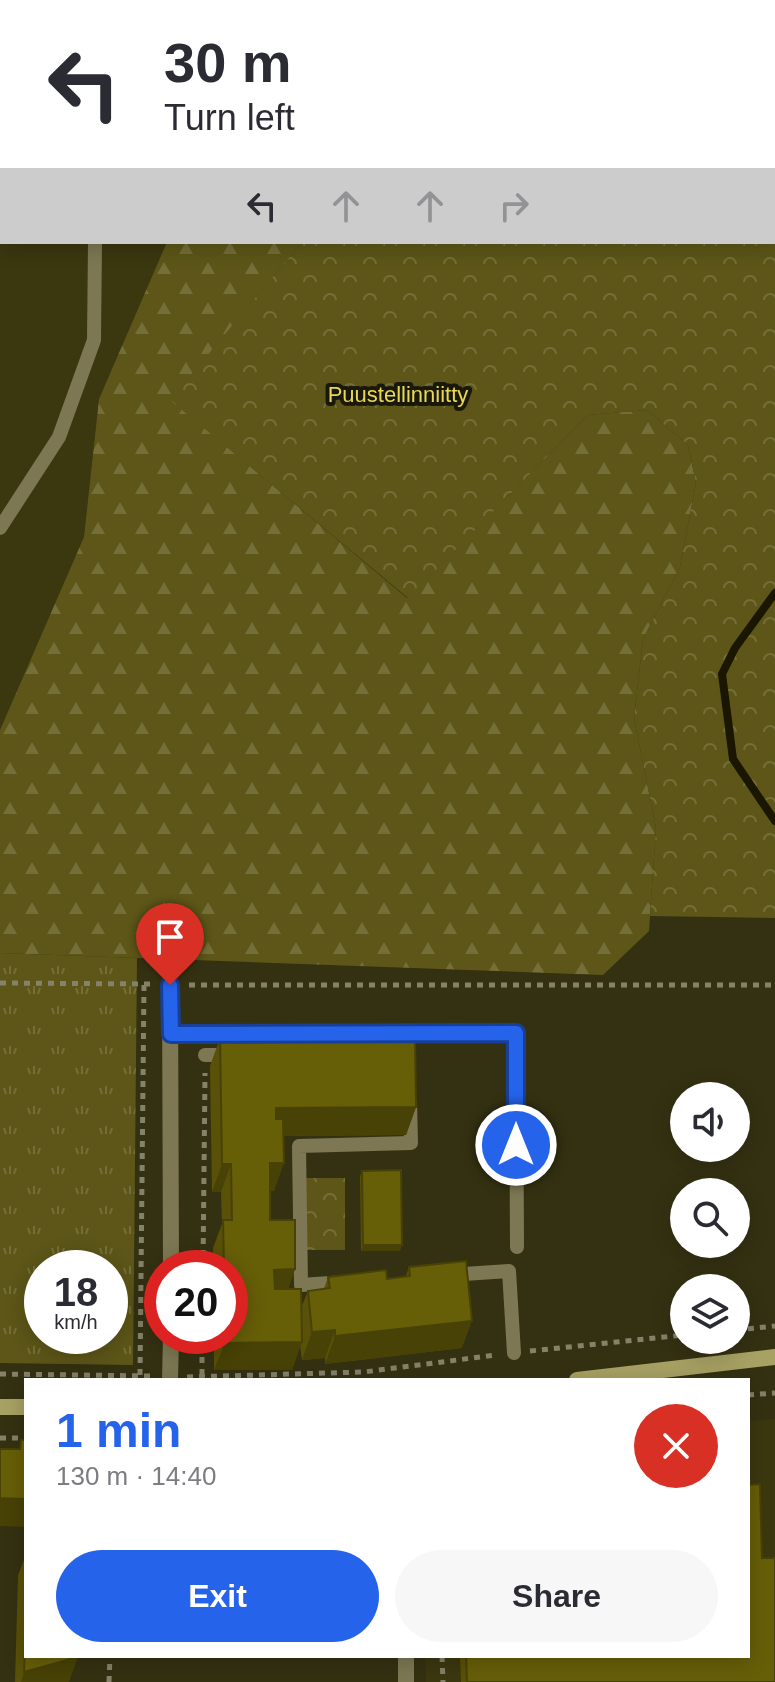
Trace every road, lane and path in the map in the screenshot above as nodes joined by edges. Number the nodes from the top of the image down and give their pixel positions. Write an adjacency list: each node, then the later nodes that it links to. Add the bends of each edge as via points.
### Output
1 (95, 244): 2 (lane, via 94,340 59,437)
2 (0, 528)
3 (0, 983): 4 (path)
4 (144, 984): 5 (path); 25 (path)
5 (170, 985): 6 (path); 7 (street)
6 (775, 985)
7 (171, 1034): 11 (lane, via 516,1033); 12 (street)
8 (205, 1055): 9 (lane); 13 (path)
9 (252, 1055)
10 (410, 1085): 15 (lane, via 411,1143 299,1146 301,1285)
11 (517, 1247)
12 (171, 1250)
13 (203, 1250)
14 (435, 1276): 19 (lane, via 509,1271)
15 (360, 1281)
16 (775, 1326): 17 (path)
17 (750, 1329)
18 (670, 1336): 19 (path)
19 (514, 1353): 24 (path, via 364,1372)
20 (171, 1354): 26 (street)
21 (202, 1354): 24 (path)
22 (775, 1357): 27 (street)
23 (0, 1374): 25 (path)
24 (202, 1375): 26 (path)
25 (140, 1376): 26 (path)
26 (170, 1378)
27 (594, 1378)
28 (775, 1393): 29 (path)
29 (750, 1395)
30 (0, 1407): 31 (street)
31 (24, 1407)
32 (0, 1438): 33 (path)
33 (24, 1438)
34 (110, 1658): 37 (path)
35 (406, 1658): 38 (street)
36 (442, 1658): 39 (path)
37 (109, 1682)
38 (406, 1682)
39 (443, 1682)

